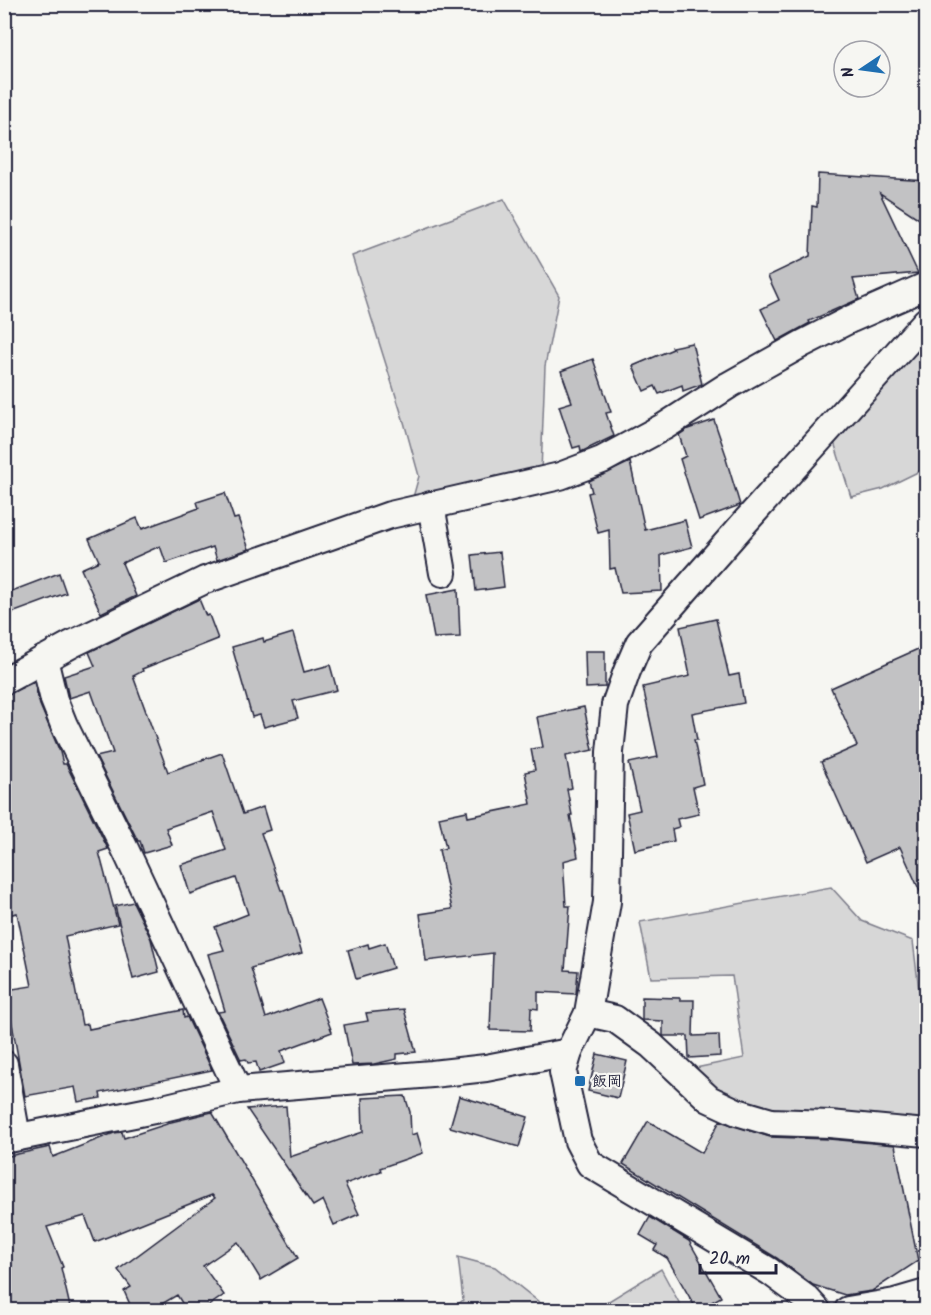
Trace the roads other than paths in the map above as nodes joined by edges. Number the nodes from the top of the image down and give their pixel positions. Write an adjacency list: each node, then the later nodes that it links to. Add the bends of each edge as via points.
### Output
1 (927, 285): 3 (street, via 802,344 602,460 561,476)
2 (927, 321): 7 (street, via 639,643 615,705 610,752 607,902)
3 (431, 505): 4 (street); 5 (street, via 390,515 205,580)
4 (443, 573)
5 (44, 659): 6 (street); 10 (street, via 64,725)
6 (4, 681)
7 (588, 1013): 8 (street); 11 (street, via 615,1019 709,1099 737,1112 771,1122)
8 (569, 1052): 10 (street, via 486,1068); 14 (street, via 564,1072 578,1141 590,1164 769,1271)
9 (4, 1064): 12 (street)
10 (238, 1090): 12 (street)
11 (927, 1133)
12 (11, 1138)
13 (927, 1293): 15 (street)
14 (818, 1311)
15 (848, 1311)

